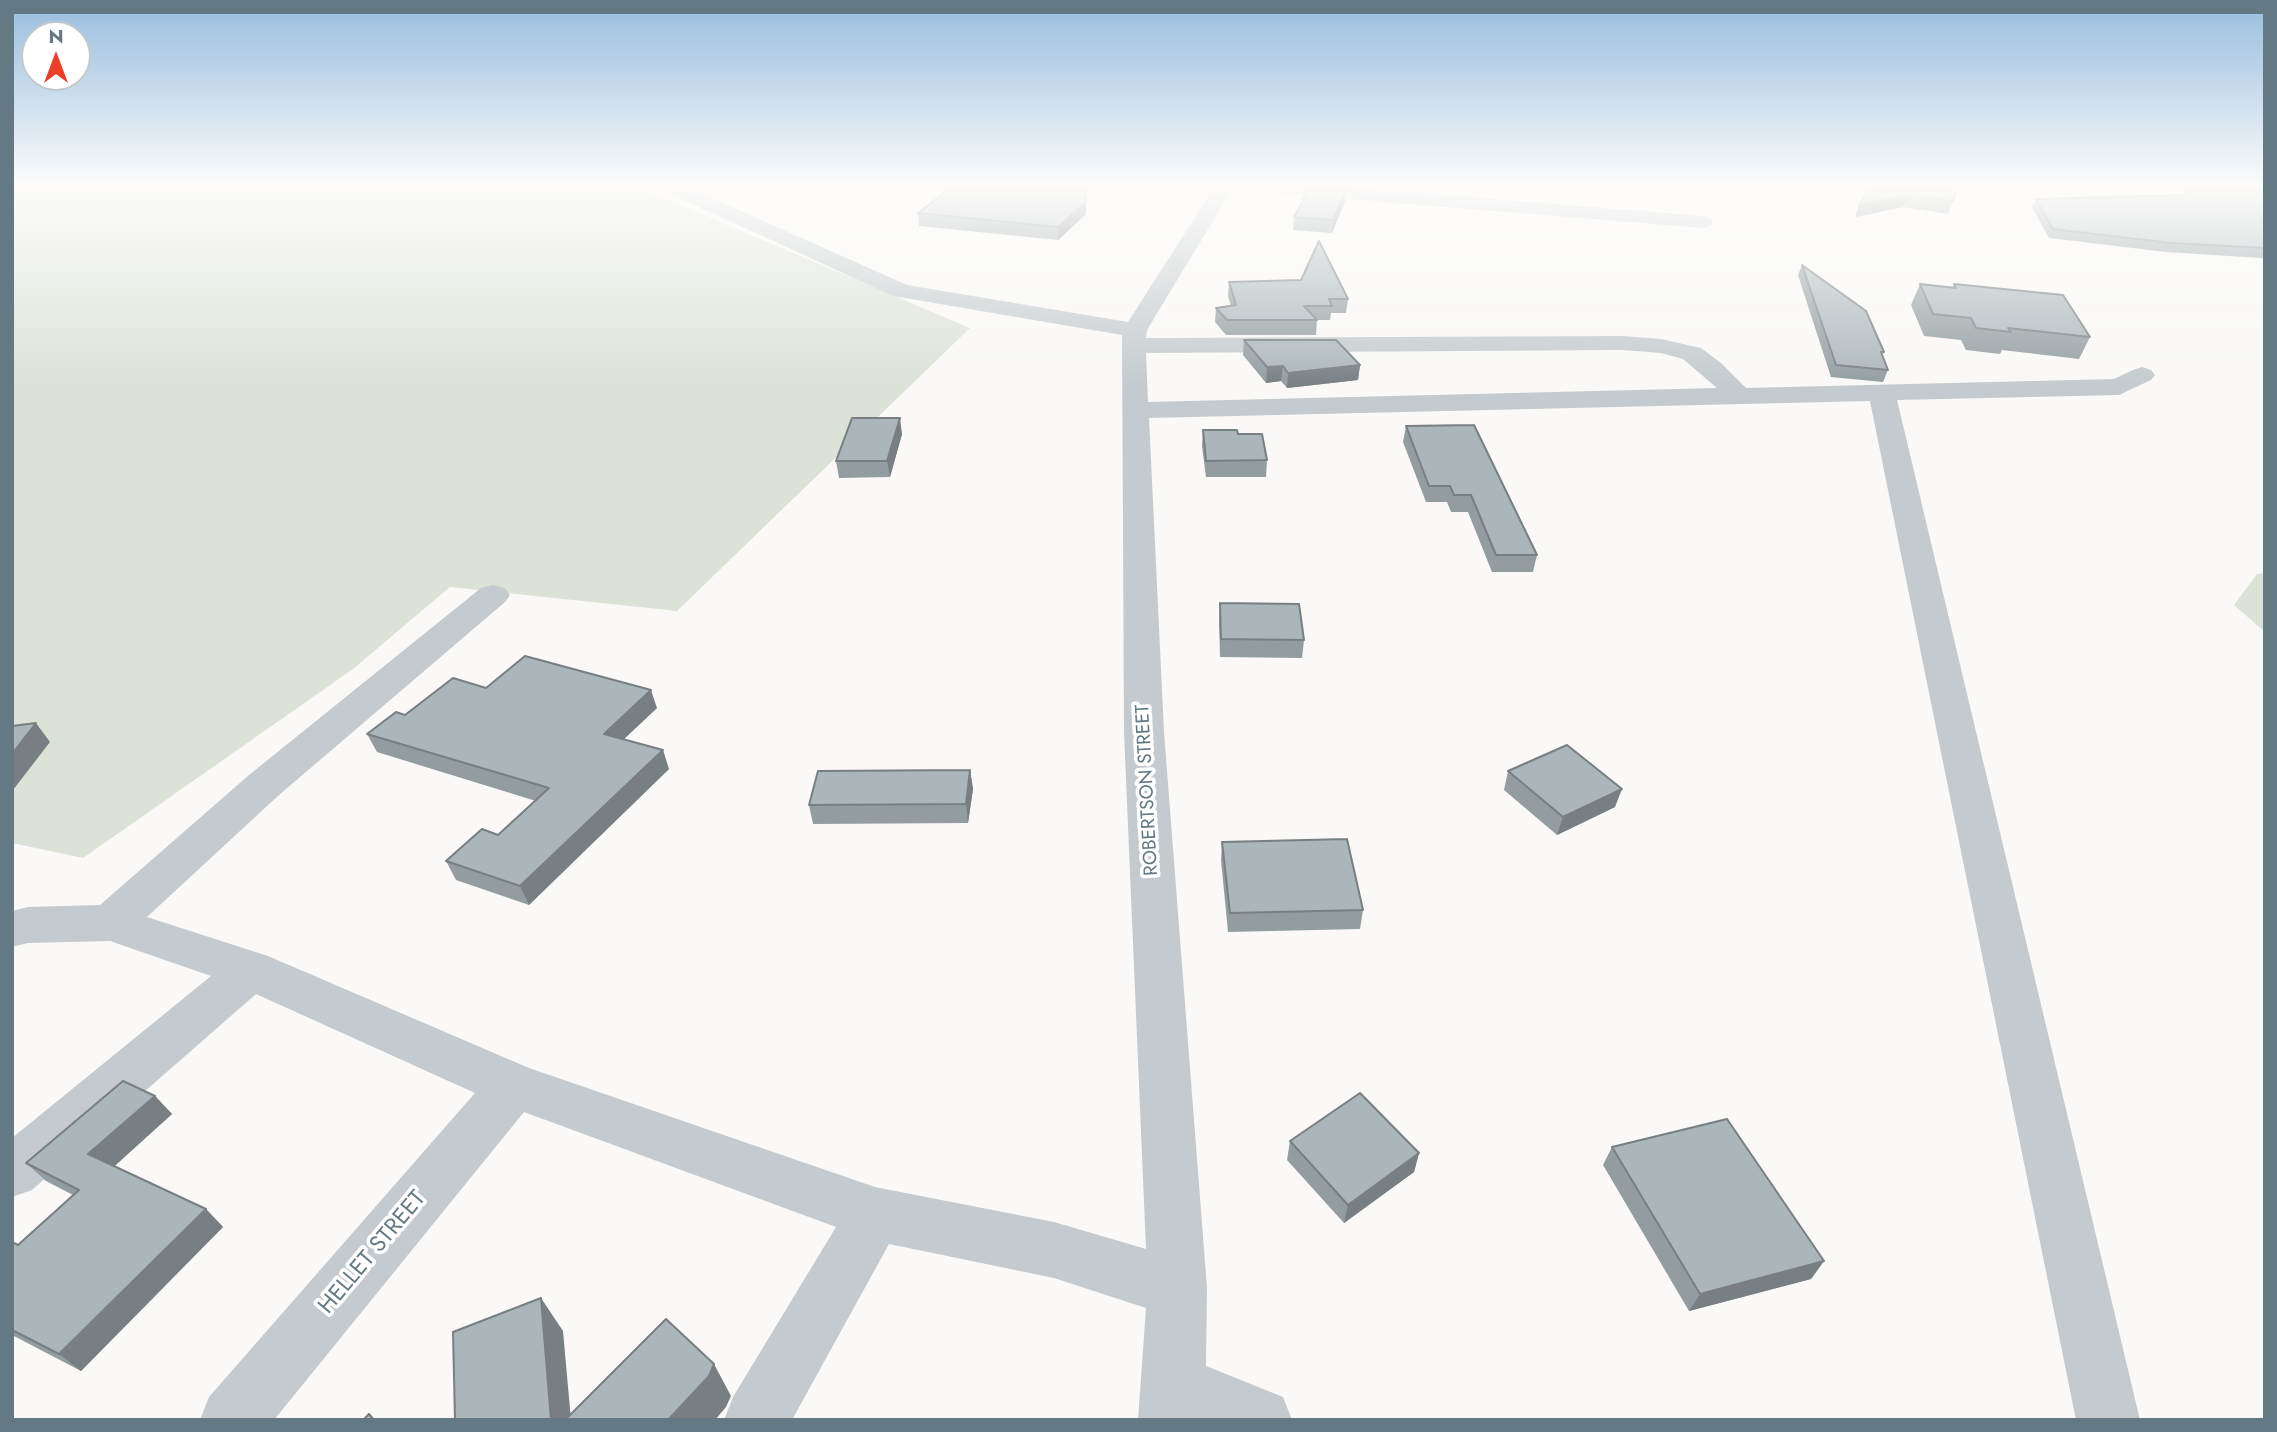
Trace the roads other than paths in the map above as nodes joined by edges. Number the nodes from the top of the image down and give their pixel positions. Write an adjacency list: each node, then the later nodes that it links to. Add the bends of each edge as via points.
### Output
1 (817, 253): 3 (street, via 901,291)
2 (1183, 253): 3 (street)
3 (1134, 338): 6 (street, via 1635,344 1692,353); 7 (street, ROBERTSON STREET)
4 (2143, 375): 5 (street, via 2119,387)
5 (1876, 392): 6 (street); 20 (street, via 1884,400)
6 (1738, 396): 7 (street)
7 (1135, 410): 15 (street, ROBERTSON STREET, via 1144,732)
8 (493, 595): 9 (street, via 264,785)
9 (111, 923): 10 (street); 11 (street)
10 (12, 929)
11 (251, 970): 12 (street); 13 (street)
12 (514, 1086): 14 (street); 17 (street, HELLET STREET)
13 (12, 1172)
14 (875, 1214): 15 (street, via 1054,1251); 18 (street)
15 (1177, 1288): 16 (street, ROBERTSON STREET)
16 (1172, 1402): 19 (street)
17 (232, 1420)
18 (756, 1420)
19 (1260, 1420)
20 (2108, 1420)

